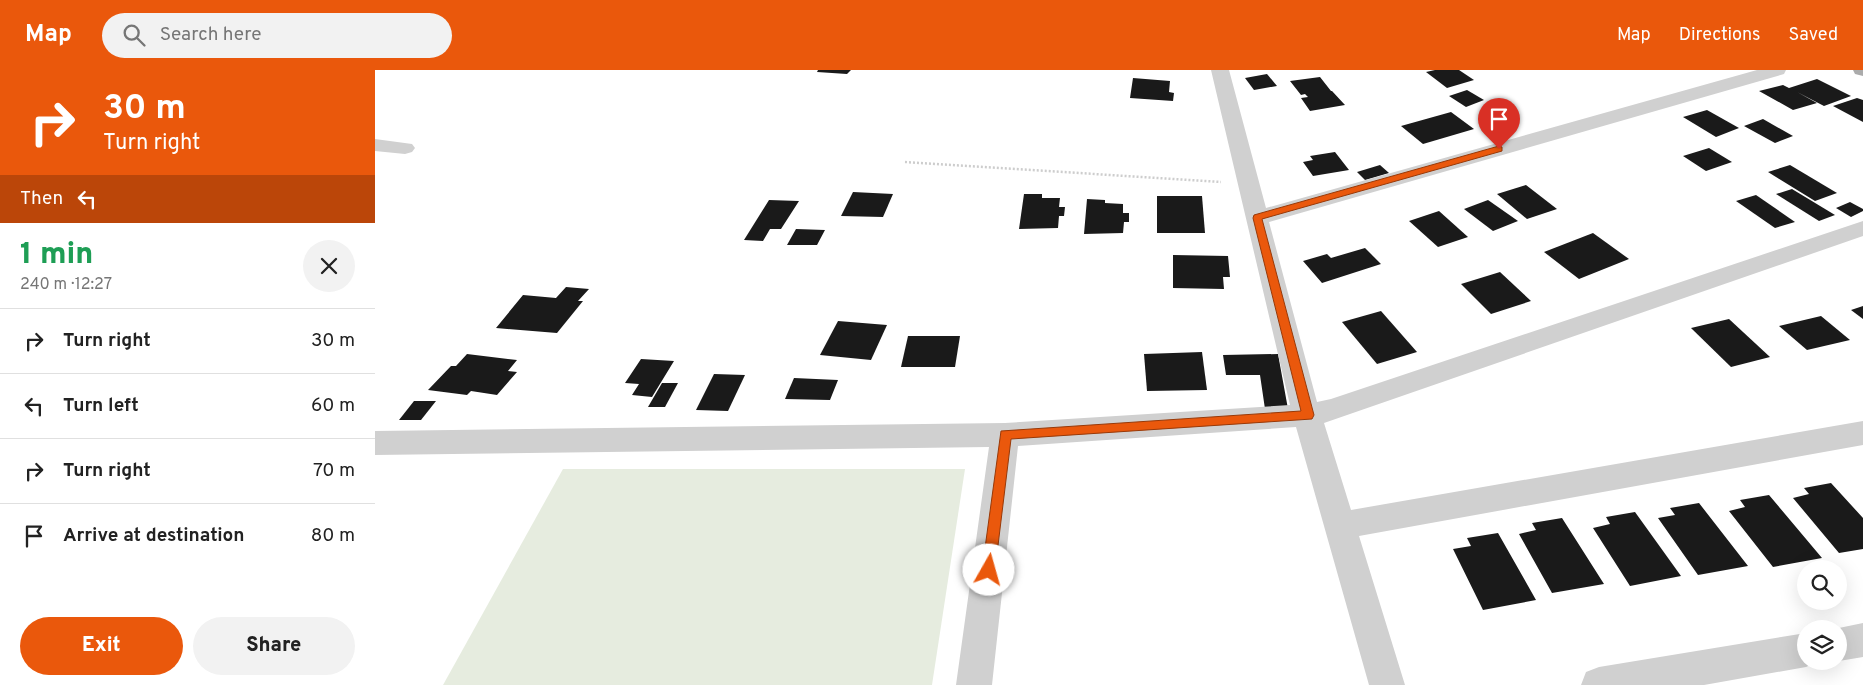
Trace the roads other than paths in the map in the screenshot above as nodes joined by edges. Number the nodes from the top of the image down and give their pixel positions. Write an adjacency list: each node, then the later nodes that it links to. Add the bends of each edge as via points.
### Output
1 (1220, 70): 5 (street)
2 (1777, 70): 5 (street)
3 (375, 145): 4 (street)
4 (405, 148)
5 (1257, 218): 7 (street)
6 (1863, 228): 7 (street, via 1341,407)
7 (1308, 415): 9 (street); 11 (street)
8 (1863, 433): 11 (street)
9 (1005, 435): 10 (street); 15 (street)
10 (375, 443)
11 (1340, 526): 16 (street)
12 (1863, 640): 13 (street)
13 (1847, 643)
14 (1797, 652): 17 (street)
15 (974, 685)
16 (1387, 685)
17 (1599, 685)

